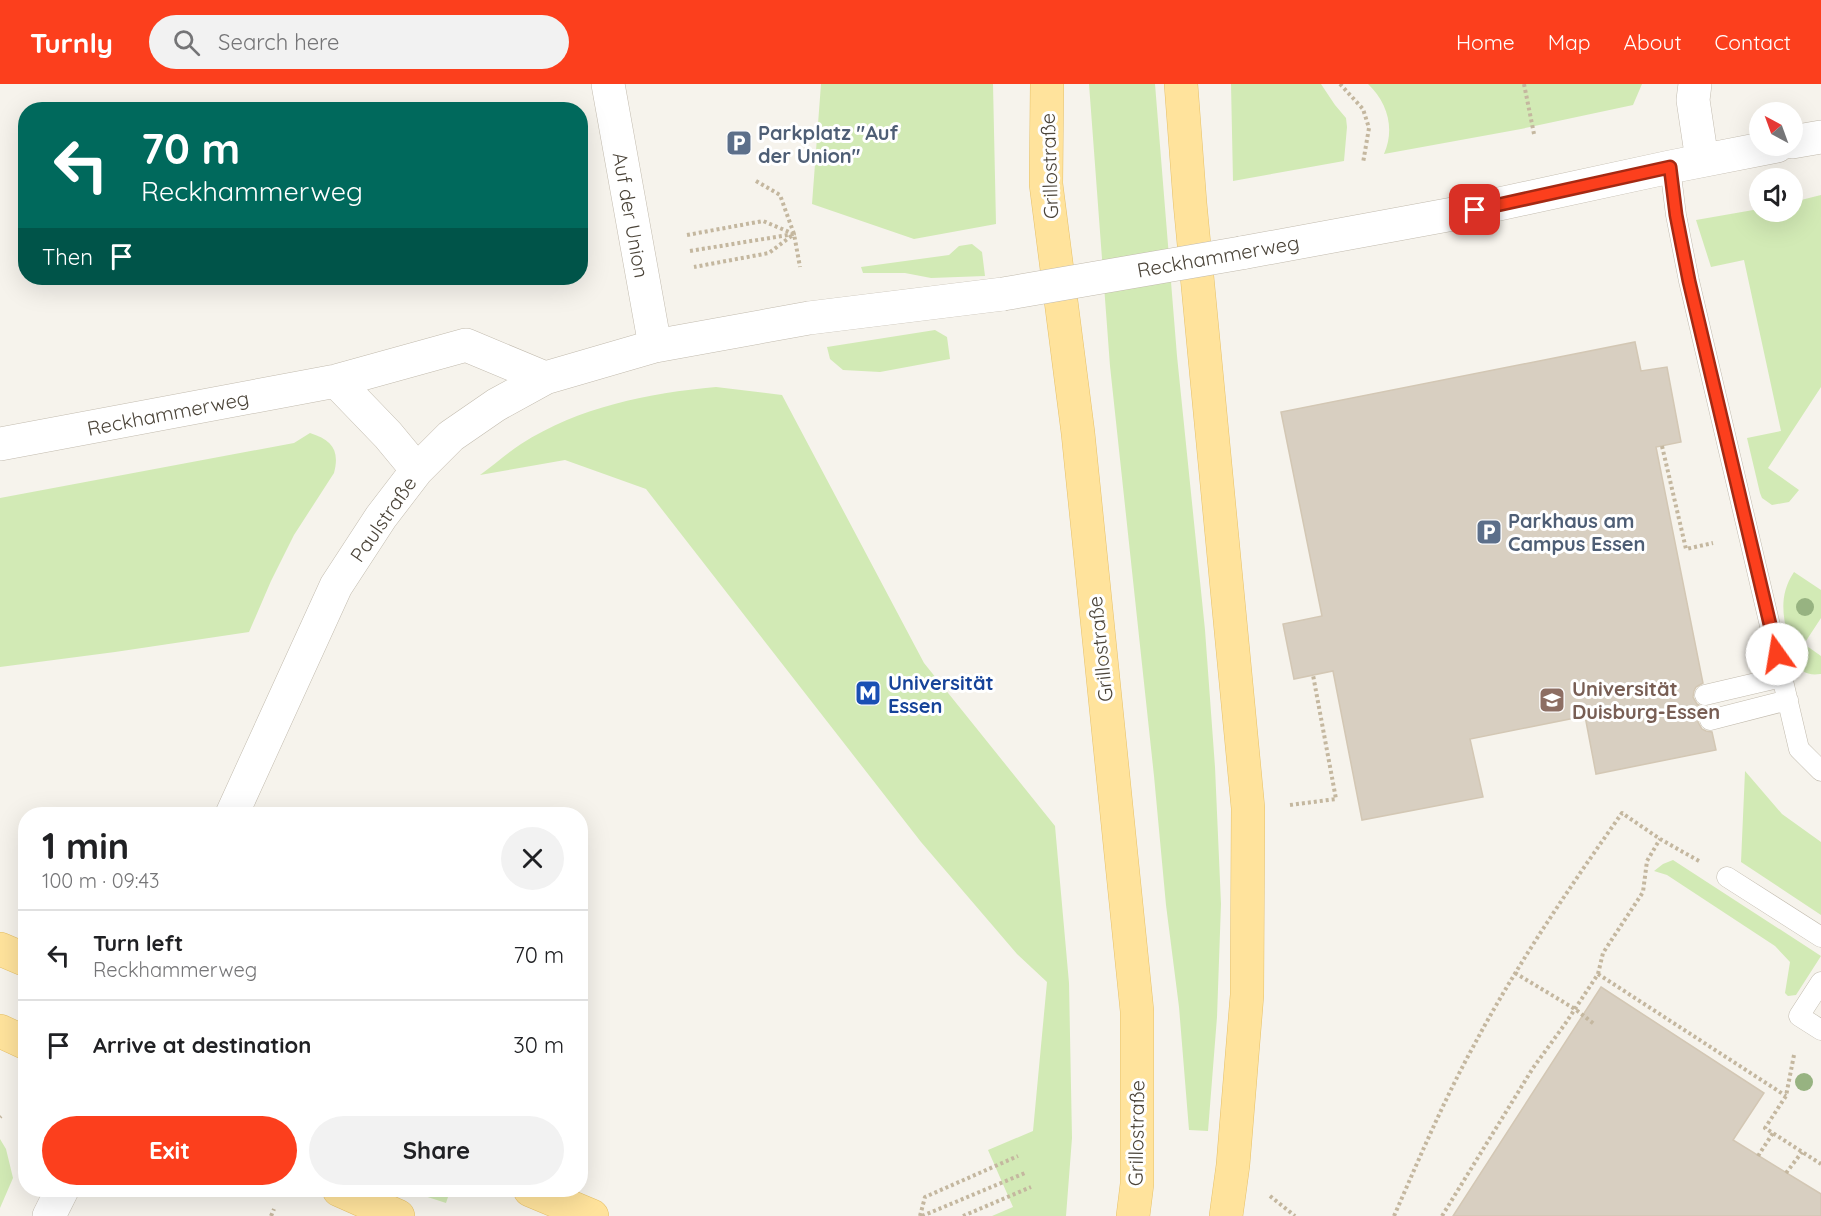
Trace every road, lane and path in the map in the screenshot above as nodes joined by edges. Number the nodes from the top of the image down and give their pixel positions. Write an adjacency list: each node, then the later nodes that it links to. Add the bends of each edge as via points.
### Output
1 (608, 84): 20 (street, Auf der Union)
2 (1047, 84): 69 (main road, Grillostraße, via 1046,184 1079,444 1137,1011 1137,1184)
3 (1181, 84): 70 (main road, via 1248,808 1247,995)
4 (1340, 84): 12 (path, via 1363,109 1369,128)
5 (1524, 84): 7 (path)
6 (1695, 84): 11 (street, via 1693,99)
7 (1534, 134)
8 (1821, 137): 9 (street)
9 (1803, 140)
10 (1749, 151): 11 (street, Reckhammerweg)
11 (1702, 160): 13 (street, Reckhammerweg)
12 (1363, 163)
13 (1670, 167): 20 (street, Reckhammerweg, bridge, via 1453,214 1241,253 1003,294 809,318); 26 (lane, via 1689,281)
14 (756, 181): 15 (path, via 780,195)
15 (794, 234): 16 (path, via 763,221); 17 (path); 18 (path, via 769,253); 19 (path)
16 (687, 235)
17 (690, 251)
18 (694, 267)
19 (800, 267)
20 (655, 346): 21 (street, Paulstraße)
21 (545, 378): 22 (street, Reckhammerweg, via 466,345); 25 (street, Paulstraße, via 451,435)
22 (336, 381): 23 (street, Reckhammerweg); 25 (street)
23 (0, 444)
24 (1662, 446): 26 (path, via 1686,549)
25 (417, 470): 34 (street, Paulstraße, via 336,586)
26 (1749, 537): 28 (lane)
27 (1313, 675): 33 (path, via 1336,799)
28 (1782, 677): 29 (lane); 30 (lane)
29 (1705, 695)
30 (1788, 700): 31 (lane); 32 (lane, via 1799,750)
31 (1710, 720)
32 (1821, 771)
33 (1281, 806)
34 (235, 807)
35 (1660, 839): 36 (path); 40 (path, via 1622,813); 41 (path, via 1647,861 1644,892 1604,953)
36 (1727, 877): 37 (lane)
37 (1821, 937)
38 (0, 949): 39 (main road)
39 (18, 957)
40 (1515, 973): 43 (path); 62 (path, via 1472,1047)
41 (1598, 974): 43 (path); 49 (path)
42 (1821, 982): 44 (lane)
43 (1575, 1009): 45 (path); 72 (path, via 1533,1068)
44 (1799, 1016): 46 (lane); 49 (path)
45 (1594, 1024)
46 (1821, 1030)
47 (0, 1031): 48 (main road)
48 (18, 1039)
49 (1786, 1096): 50 (path, via 1765,1128)
50 (1773, 1133): 51 (path); 53 (path)
51 (1802, 1152): 54 (path); 56 (path)
52 (1018, 1156): 67 (path, via 925,1197)
53 (1758, 1156)
54 (1821, 1164)
55 (1025, 1173): 67 (path)
56 (1786, 1173)
57 (1031, 1187): 68 (path)
58 (59, 1197): 63 (street)
59 (355, 1197): 65 (main road)
60 (547, 1197): 66 (main road)
61 (274, 1209): 64 (path)
62 (1395, 1214): 71 (path)
63 (49, 1216)
64 (271, 1216)
65 (398, 1216)
66 (592, 1216)
67 (921, 1216)
68 (963, 1216)
69 (1133, 1216)
70 (1226, 1216)
71 (1403, 1216)
72 (1442, 1216)

